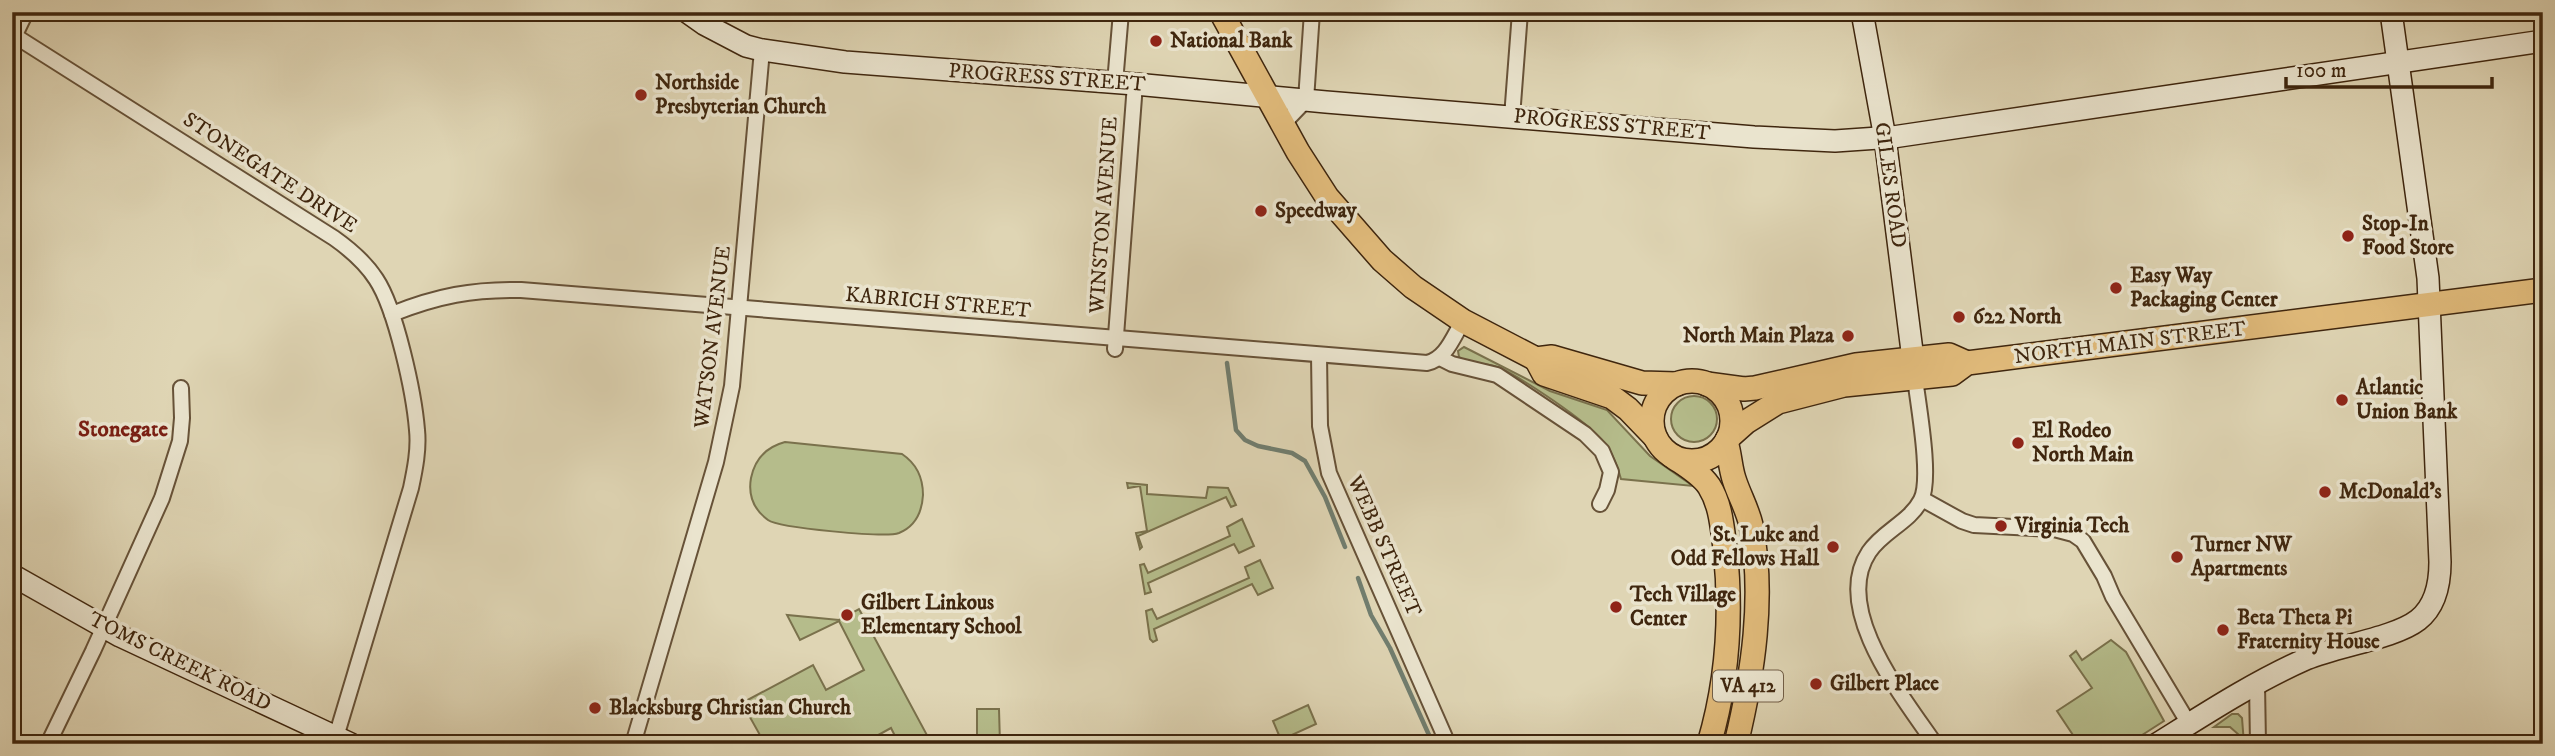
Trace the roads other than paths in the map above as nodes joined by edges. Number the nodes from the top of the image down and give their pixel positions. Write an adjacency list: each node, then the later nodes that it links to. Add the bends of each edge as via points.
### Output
1 (26, 12): 9 (street)
2 (687, 12): 11 (street, PROGRESS STREET, via 735,41)
3 (1121, 12): 13 (street, WINSTON AVENUE)
4 (1221, 12): 14 (main road)
5 (1312, 12): 15 (street)
6 (1520, 12): 16 (street)
7 (1862, 12): 18 (street, GILES ROAD)
8 (2391, 12): 12 (street)
9 (13, 39): 22 (street, STONEGATE DRIVE, via 348,248 376,279)
10 (2543, 41): 12 (street, PROGRESS STREET)
11 (762, 50): 13 (street, PROGRESS STREET, via 845,62); 21 (street, WATSON AVENUE)
12 (2398, 63): 18 (street, PROGRESS STREET); 20 (street)
13 (1125, 83): 14 (street, PROGRESS STREET); 24 (street, WINSTON AVENUE)
14 (1268, 96): 15 (street, PROGRESS STREET); 17 (main road)
15 (1306, 100): 16 (street, PROGRESS STREET); 17 (street)
16 (1512, 117): 18 (street, PROGRESS STREET, via 1804,140)
17 (1283, 124): 23 (main road, via 1327,197 1362,238 1413,287)
18 (1885, 138): 28 (street, GILES ROAD)
19 (2543, 290): 20 (main road, NORTH MAIN STREET)
20 (2429, 305): 28 (main road, NORTH MAIN STREET, via 1967,363 1950,355); 39 (street, via 2440,562 2434,598 2413,624 2309,658)
21 (741, 308): 22 (street, KABRICH STREET, via 492,289 444,296); 24 (street, KABRICH STREET); 44 (street, WATSON AVENUE, via 722,438)
22 (392, 314): 42 (street, STONEGATE DRIVE, via 415,417 416,464)
23 (1463, 321): 26 (street); 27 (main road)
24 (1115, 344): 25 (street, KABRICH STREET)
25 (1319, 355): 26 (street, KABRICH STREET, via 1427,363); 45 (street, WEBB STREET, via 1320,426 1329,473)
26 (1440, 358): 36 (street, via 1497,375 1584,434 1602,451 1611,472)
27 (1536, 359): 29 (main road, via 1552,356 1642,383); 32 (main road, via 1544,374 1612,397)
28 (1914, 368): 30 (main road, NORTH MAIN STREET, via 1856,365 1744,389); 33 (main road, via 1883,381 1834,387 1779,402); 35 (street, via 1925,463)
29 (1677, 384): 30 (main road); 32 (main road, via 1657,401 1652,423)
30 (1707, 384): 33 (main road, via 1725,399 1730,410)
31 (181, 388): 38 (street, via 175,461)
32 (1655, 437): 34 (main road)
33 (1727, 440): 34 (main road, via 1699,461); 48 (main road, VA 412, via 1756,560 1752,656)
34 (1672, 456): 40 (main road, VA 412, via 1705,481 1718,503 1722,522 1730,608)
35 (1922, 499): 41 (street, via 1975,525 2054,529 2073,534 2085,544); 49 (street, via 1876,542 1861,567 1857,589 1863,622 1877,653)
36 (1600, 504)
37 (12, 575): 38 (street, TOMS CREEK ROAD)
38 (104, 627): 42 (street, TOMS CREEK ROAD); 43 (street)
39 (2257, 684): 41 (street); 51 (street)
40 (1721, 696): 46 (main road, VA 412); 47 (main road)
41 (2189, 724): 50 (street)
42 (343, 740)
43 (48, 744)
44 (633, 744)
45 (1448, 744)
46 (1709, 744)
47 (1719, 744)
48 (1736, 744)
49 (1935, 744)
50 (2157, 744)
51 (2258, 744)

